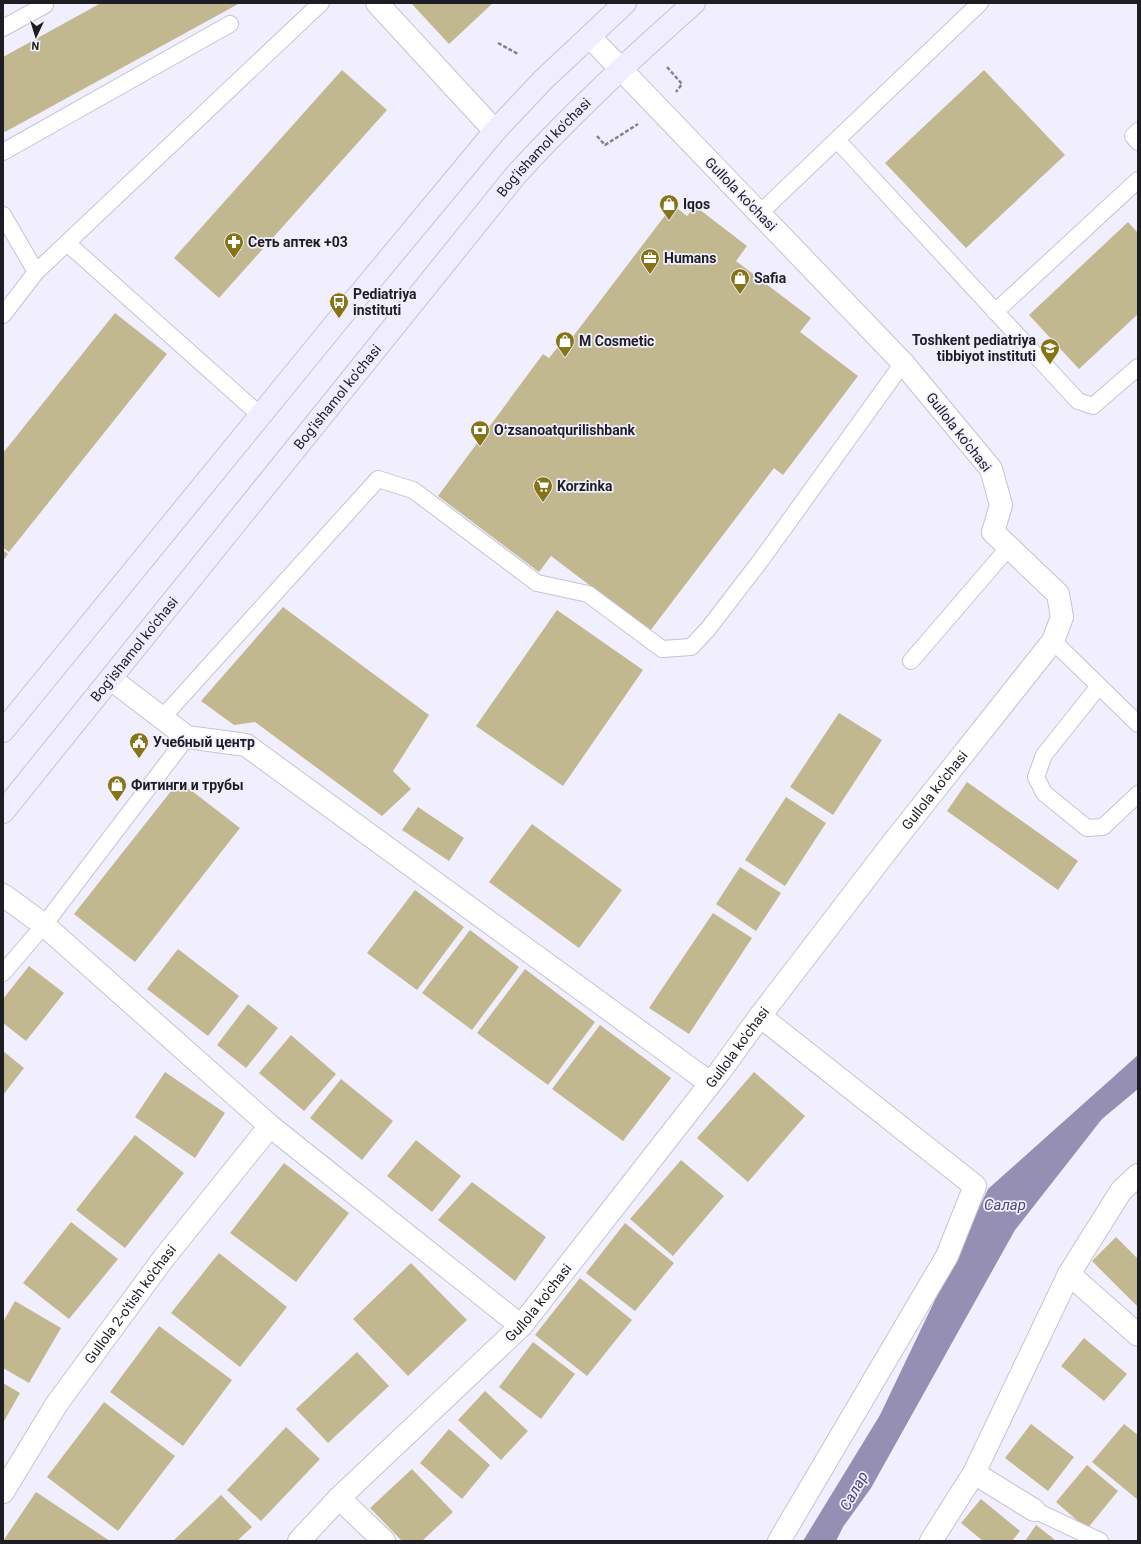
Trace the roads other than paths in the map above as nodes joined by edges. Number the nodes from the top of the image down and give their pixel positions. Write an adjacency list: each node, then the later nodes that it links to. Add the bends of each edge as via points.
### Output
1 (321, 3): 19 (lane)
2 (377, 3): 11 (street)
3 (625, 3): 9 (main road)
4 (694, 3): 10 (main road, Bog'ishamol ko'chasi)
5 (980, 3): 13 (lane)
6 (45, 4): 8 (lane)
7 (230, 24): 15 (lane)
8 (3, 28)
9 (590, 37): 10 (street, Gullola ko'chasi); 11 (main road, via 543,80)
10 (620, 68): 17 (street, Gullola ko'chasi); 29 (main road, Bog'ishamol ko'chasi, via 552,135 515,176)
11 (495, 131): 25 (main road)
12 (1138, 131): 14 (lane, via 1133,136)
13 (837, 140): 17 (lane); 21 (lane)
14 (1138, 142)
15 (3, 152)
16 (1138, 180): 21 (lane)
17 (760, 213): 23 (street, Gullola ko'chasi)
18 (3, 215): 20 (lane)
19 (66, 243): 20 (lane); 25 (lane)
20 (36, 272): 22 (lane)
21 (995, 312): 24 (lane, via 1078,401 1093,406)
22 (3, 315)
23 (903, 363): 26 (street, Gullola ko'chasi, via 991,469 1001,505 993,532); 31 (lane, via 761,560 708,630 691,647 662,649 588,594 537,583 413,490 378,479)
24 (1138, 367)
25 (261, 416): 33 (main road)
26 (1009, 547): 27 (street, Gullola ko'chasi, via 1058,594 1062,617); 28 (lane)
27 (1053, 641): 30 (lane); 40 (street, Gullola ko'chasi)
28 (910, 661)
29 (111, 679): 31 (street); 36 (main road, Bog'ishamol ko'chasi)
30 (1099, 686): 32 (lane); 35 (lane, via 1044,755 1036,777 1044,793 1087,828 1103,827)
31 (162, 718): 34 (street)
32 (1138, 724)
33 (3, 731)
34 (187, 737): 38 (lane); 41 (street, via 246,745)
35 (1138, 794)
36 (3, 812)
37 (3, 895): 38 (street)
38 (44, 925): 39 (lane); 42 (street)
39 (3, 973)
40 (760, 1016): 41 (street, Gullola ko'chasi); 53 (street, via 975,1186 947,1256)
41 (710, 1083): 45 (street, Gullola ko'chasi)
42 (270, 1126): 45 (street); 48 (street, Gullola 2-o'tish ko'chasi, via 163,1259 56,1405)
43 (1138, 1175): 44 (street, via 1121,1191)
44 (1069, 1274): 46 (street); 47 (street)
45 (521, 1326): 49 (street, Gullola ko'chasi)
46 (1138, 1335)
47 (974, 1473): 50 (street); 54 (street)
48 (3, 1492)
49 (339, 1498): 51 (street, Gullola ko'chasi); 52 (street)
50 (1034, 1510): 55 (lane)
51 (299, 1541)
52 (384, 1541)
53 (779, 1541)
54 (931, 1541)
55 (1100, 1541)

